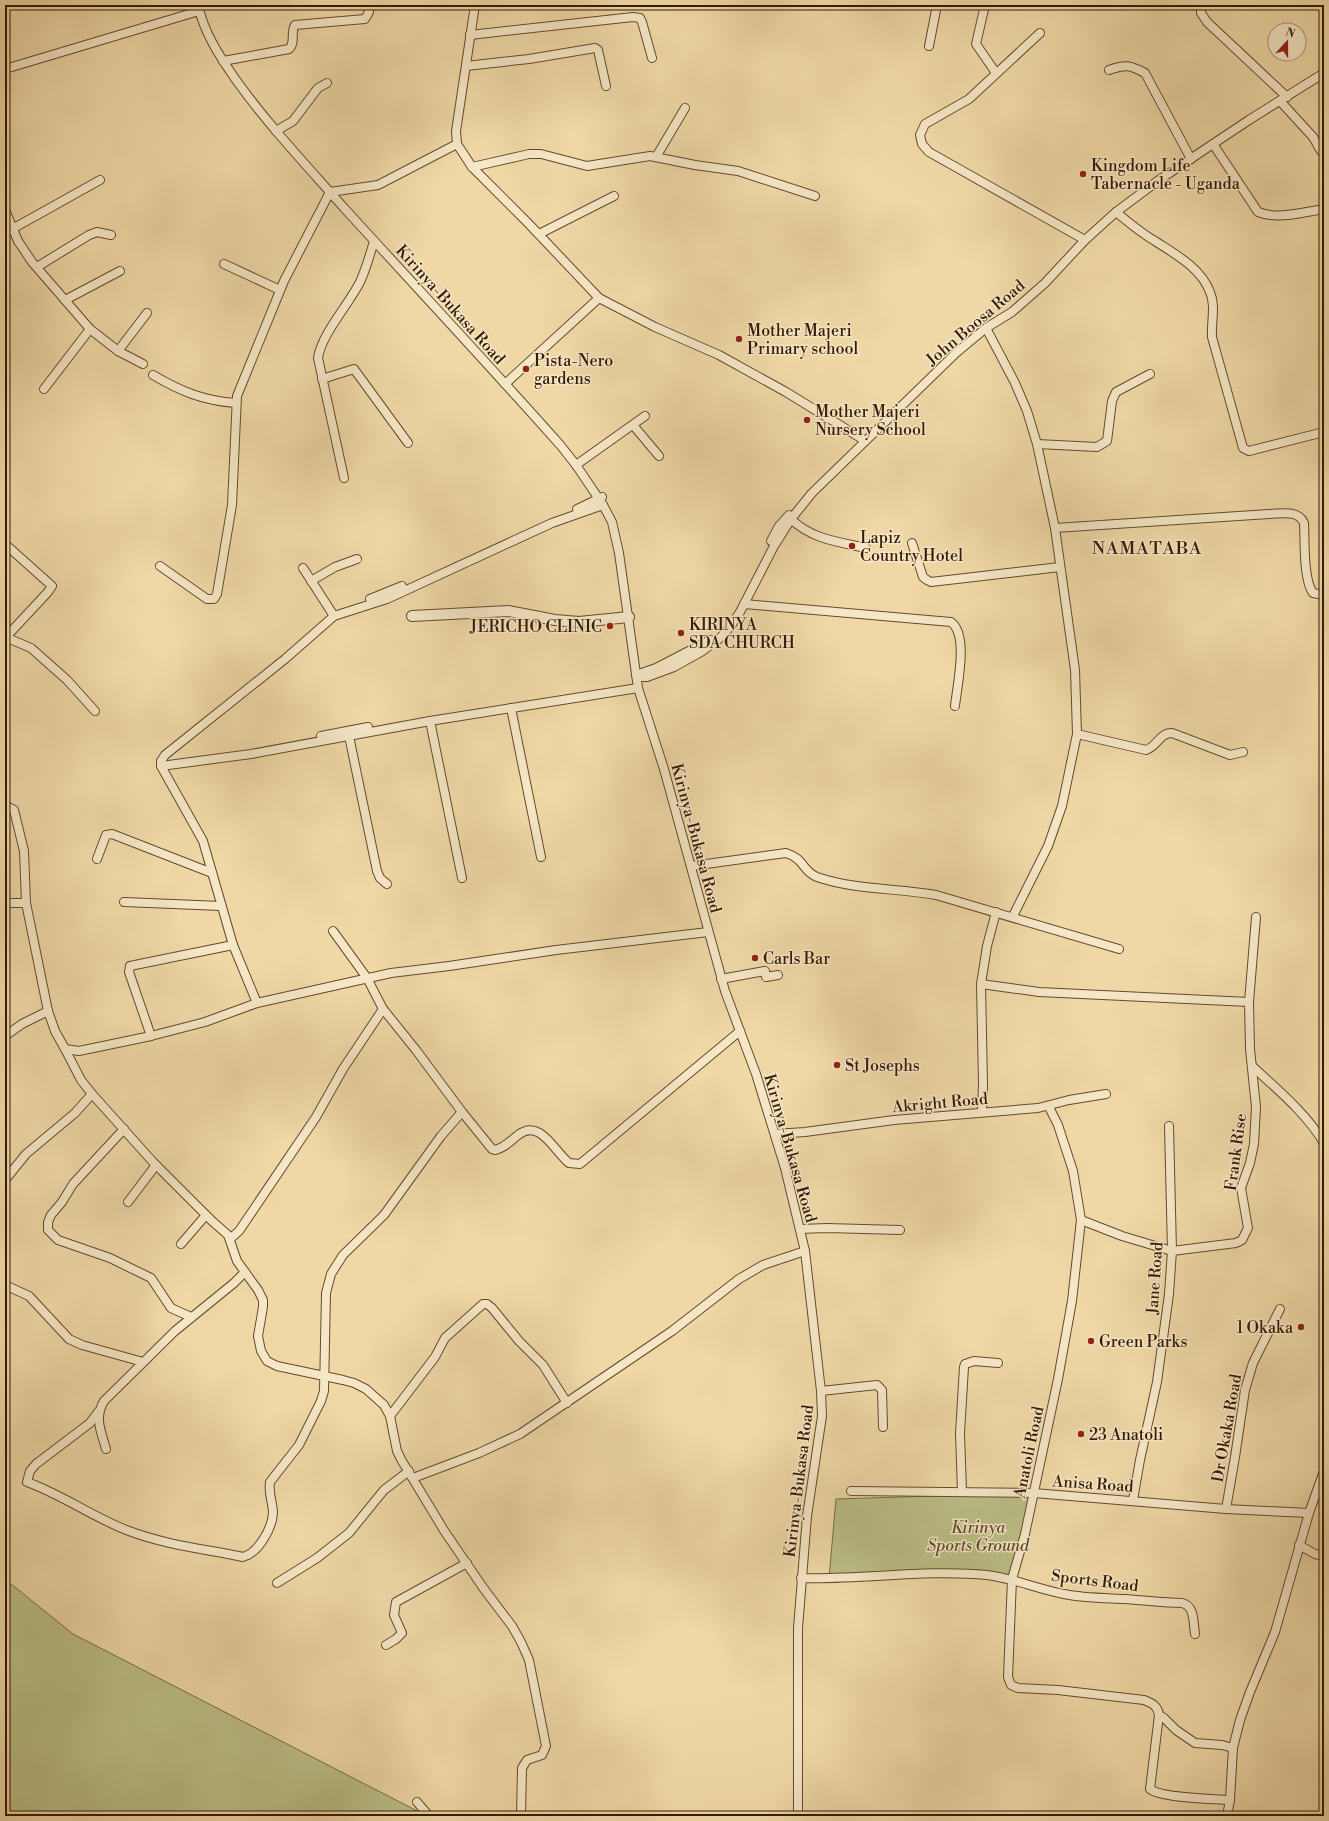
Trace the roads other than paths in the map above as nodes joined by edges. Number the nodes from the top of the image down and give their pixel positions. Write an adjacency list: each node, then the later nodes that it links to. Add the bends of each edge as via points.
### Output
1 (368, 5): 11 (street, via 369,12 365,19 295,25 292,31 293,43 289,49)
2 (475, 5): 8 (street)
3 (937, 5): 9 (street)
4 (985, 5): 15 (street, via 976,44)
5 (1202, 5): 19 (street, via 1201,13 1207,22)
6 (198, 8): 11 (street, Kirinya-Bukasa Road, via 204,26); 13 (street)
7 (1040, 33): 15 (street)
8 (470, 36): 10 (street, via 633,16 640,18 642,22); 12 (street)
9 (929, 46)
10 (652, 58)
11 (223, 61): 21 (street, Kirinya-Bukasa Road)
12 (466, 66): 18 (street, via 595,48 598,50); 22 (street, via 456,131)
13 (5, 69)
14 (1109, 70): 26 (street, via 1122,65 1134,67 1145,73)
15 (996, 73): 39 (street, via 969,99 925,124 920,135 922,144 929,152)
16 (1324, 73): 19 (street, John Boosa Road)
17 (327, 83): 21 (street, via 318,88 299,115)
18 (606, 86)
19 (1284, 99): 23 (street, John Boosa Road); 24 (street)
20 (685, 108): 25 (street)
21 (276, 131): 29 (street, Kirinya-Bukasa Road)
22 (457, 144): 27 (street); 29 (street, via 378,185)
23 (1213, 144): 26 (street, John Boosa Road); 32 (street, via 1258,212 1276,216)
24 (1324, 153)
25 (656, 157): 27 (street, via 642,156 587,166 541,154 529,154); 31 (street, via 738,171)
26 (1191, 159): 34 (street, John Boosa Road)
27 (472, 167): 37 (street)
28 (100, 180): 35 (street)
29 (330, 192): 40 (street, Kirinya-Bukasa Road); 44 (street)
30 (614, 196): 37 (street)
31 (815, 196)
32 (1324, 209)
33 (5, 210): 35 (street)
34 (1116, 212): 39 (street, John Boosa Road); 61 (street, via 1154,241 1182,258 1204,280 1213,304 1212,337 1243,448 1249,451)
35 (14, 229): 36 (street); 42 (street, via 18,241)
36 (5, 233)
37 (539, 234): 45 (street)
38 (111, 235): 42 (street, via 97,232 90,235)
39 (1086, 240): 48 (street, John Boosa Road, via 1045,283 1012,312)
40 (374, 241): 54 (street, via 360,282 320,350 318,358); 55 (street, Kirinya-Bukasa Road)
41 (224, 264): 44 (street)
42 (37, 267): 46 (street)
43 (120, 271): 46 (street)
44 (280, 290): 58 (street, via 239,389)
45 (599, 298): 55 (street); 62 (street, via 655,327 719,355)
46 (65, 300): 49 (street)
47 (147, 313): 50 (street)
48 (986, 328): 62 (street, John Boosa Road); 64 (street, via 1015,383 1027,411)
49 (90, 329): 50 (street); 56 (street)
50 (118, 351): 51 (street)
51 (143, 364)
52 (1150, 374): 64 (street, via 1116,392 1112,401 1107,441 1097,447)
53 (153, 375): 58 (street, via 183,391 221,402)
54 (322, 379): 63 (street, via 354,369); 67 (street)
55 (505, 384): 66 (street, Kirinya-Bukasa Road)
56 (44, 389)
57 (899, 402): 86 (street, via 824,475 779,526 739,606 713,639 656,668)
58 (236, 403): 75 (street, via 232,505 217,594 214,599 207,599)
59 (645, 416): 60 (street)
60 (633, 425): 65 (street); 66 (street)
61 (1324, 432)
62 (864, 440): 69 (street, John Boosa Road, via 812,493)
63 (408, 443)
64 (1036, 444): 70 (street)
65 (659, 456)
66 (576, 465): 68 (street, Kirinya-Bukasa Road)
67 (344, 478)
68 (602, 501): 81 (street, via 417,580 370,599); 82 (street, via 387,599); 84 (street, Kirinya-Bukasa Road, via 617,539)
69 (791, 519): 73 (street, via 798,526 826,540); 80 (street, John Boosa Road)
70 (1055, 528): 76 (street); 79 (street, via 1295,514 1301,517 1304,523 1310,588 1313,593)
71 (912, 542): 76 (street, via 924,576 931,582)
72 (5, 544): 85 (street, via 52,586)
73 (866, 548)
74 (357, 559): 78 (street, via 335,567)
75 (160, 566)
76 (1060, 567): 91 (street, via 1075,670)
77 (302, 568): 78 (street)
78 (311, 581): 82 (street)
79 (1324, 595)
80 (744, 604): 86 (street, John Boosa Road, via 720,638 701,652 674,667); 87 (street, via 951,622 957,628 960,638)
81 (339, 608)
82 (334, 616): 95 (street, via 273,669 165,755)
83 (412, 616): 84 (street, via 508,611 573,622)
84 (629, 617): 86 (street, Kirinya-Bukasa Road)
85 (6, 637): 89 (street, via 31,648 67,680)
86 (637, 681): 88 (street); 92 (street); 99 (street, Kirinya-Bukasa Road)
87 (955, 706)
88 (510, 708): 90 (street); 97 (street)
89 (95, 711)
90 (430, 721): 93 (street); 101 (street)
91 (1077, 734): 94 (street, via 1146,750 1152,748 1161,736 1172,732 1230,755); 108 (street, via 1060,813 1048,846)
92 (320, 736)
93 (349, 736): 95 (street, via 250,754); 102 (street, via 377,871)
94 (1243, 752)
95 (161, 766): 100 (street, via 203,841)
96 (5, 805): 105 (street, via 14,810 21,836)
97 (541, 857)
98 (97, 859): 100 (street, via 106,835 112,834)
99 (692, 866): 107 (street, via 786,853 796,856 815,876 877,888 911,890); 111 (street, Kirinya-Bukasa Road)
100 (212, 873): 106 (street)
101 (462, 878)
102 (387, 884)
103 (124, 902): 106 (street)
104 (5, 903): 105 (street)
105 (26, 903): 121 (street)
106 (221, 906): 112 (street)
107 (996, 912): 108 (street); 117 (street)
108 (1013, 916): 113 (street)
109 (1256, 917): 118 (street)
110 (333, 931): 115 (street)
111 (708, 932): 115 (street, via 556,950); 116 (street, Kirinya-Bukasa Road)
112 (233, 945): 119 (street); 124 (street, via 130,966 129,972)
113 (1119, 949)
114 (778, 975): 116 (street, via 766,977 765,970)
115 (367, 978): 119 (street); 120 (street)
116 (721, 979): 122 (street, Kirinya-Bukasa Road)
117 (981, 984): 118 (street, via 1039,992); 131 (street)
118 (1249, 1002): 126 (street)
119 (257, 1003): 124 (street, via 205,1022)
120 (383, 1009): 130 (street); 143 (street, via 316,1116 238,1232)
121 (48, 1011): 123 (street); 125 (street)
122 (740, 1031): 130 (street, via 580,1164 568,1163 542,1134 530,1129 499,1149 492,1149); 134 (street, Kirinya-Bukasa Road)
123 (5, 1036)
124 (150, 1036): 125 (street, via 79,1051)
125 (65, 1049): 127 (street, via 81,1080)
126 (1252, 1066): 135 (street, via 1294,1104 1312,1124); 146 (street, Frank Rise, via 1256,1107 1254,1144 1241,1188 1248,1228 1246,1234 1236,1243)
127 (92, 1094): 133 (street); 137 (street, via 75,1113 26,1154)
128 (1106, 1094): 129 (street, Akright Road, via 1069,1100)
129 (1049, 1107): 131 (street, Akright Road); 140 (street, Anatoli Road, via 1058,1125 1073,1172)
130 (462, 1112): 153 (street, via 441,1136 384,1215 343,1255 334,1269 326,1293)
131 (982, 1112): 134 (street, Akright Road)
132 (1169, 1126): 146 (street, Jane Road)
133 (124, 1129): 136 (street); 150 (street, via 73,1184 51,1215 48,1230 58,1240 110,1258 151,1278 171,1308)
134 (775, 1134): 141 (street, Kirinya-Bukasa Road)
135 (1324, 1143)
136 (156, 1165): 138 (street); 139 (street)
137 (5, 1180)
138 (128, 1202)
139 (206, 1215): 143 (street, via 226,1232); 144 (street)
140 (1081, 1220): 146 (street, Frank Rise); 164 (street, Anatoli Road, via 1065,1346)
141 (800, 1229): 142 (street); 145 (street, Kirinya-Bukasa Road)
142 (900, 1230)
143 (230, 1239): 147 (street, via 237,1261)
144 (181, 1244)
145 (805, 1251): 154 (street, Kirinya-Bukasa Road); 155 (street, via 763,1265 739,1279 672,1331)
146 (1172, 1251): 165 (street, Jane Road, via 1162,1356)
147 (245, 1272): 150 (street); 153 (street, via 263,1300 258,1336 261,1351 267,1361 277,1366)
148 (5, 1285): 151 (street, via 29,1296 69,1339)
149 (1280, 1309): 166 (street, Dr Okaka Road, via 1253,1363 1245,1390)
150 (192, 1317): 151 (street)
151 (142, 1362): 156 (street, via 111,1393)
152 (998, 1363): 163 (street, via 970,1362 964,1367 960,1433)
153 (325, 1377): 156 (street, via 321,1401 302,1438 289,1460 270,1482 273,1512 271,1522 259,1546 250,1555 243,1557 173,1544 130,1531 27,1482 30,1471 36,1464 90,1423); 157 (street, via 354,1383 366,1389 384,1405)
154 (821, 1391): 158 (street, via 877,1385 882,1390); 171 (street, Kirinya-Bukasa Road, via 821,1428 807,1516)
155 (567, 1403): 157 (street, via 543,1365 492,1308 483,1304 444,1338 435,1357); 161 (street, via 520,1434 480,1453)
156 (98, 1411): 159 (street)
157 (390, 1416): 161 (street, via 397,1451)
158 (883, 1427)
159 (106, 1449)
160 (1324, 1471): 167 (street)
161 (411, 1475): 170 (street); 173 (street, via 384,1490 350,1533)
162 (851, 1491): 163 (street, Anisa Road)
163 (962, 1492): 164 (street, Anisa Road)
164 (1034, 1493): 165 (street, Anisa Road); 172 (street, Anatoli Road)
165 (1133, 1500): 166 (street, Anisa Road)
166 (1226, 1509): 167 (street, Anisa Road)
167 (1309, 1513): 168 (street)
168 (1299, 1545): 169 (street, via 1314,1554); 177 (street, via 1275,1632 1244,1705)
169 (1324, 1556)
170 (466, 1564): 175 (street, via 396,1602 394,1615 402,1632); 181 (street, via 512,1626 529,1660 546,1746 542,1755 527,1760 522,1768)
171 (801, 1578): 172 (street, Sports Road, via 836,1579 943,1573); 182 (street, Kirinya-Bukasa Road, via 798,1628)
172 (1012, 1579): 174 (street, Sports Road, via 1047,1590 1079,1596 1186,1604 1193,1615); 176 (street, Anatoli Road, via 1008,1677 1011,1684 1018,1688 1144,1700 1151,1702)
173 (277, 1583)
174 (1195, 1634)
175 (386, 1645)
176 (1159, 1715): 177 (street, Anatoli Road, via 1195,1743); 178 (street, via 1150,1789 1168,1795)
177 (1233, 1748): 178 (street)
178 (1230, 1800): 183 (street)
179 (417, 1802): 180 (street)
180 (429, 1816)
181 (521, 1816)
182 (798, 1816)
183 (1227, 1816)

